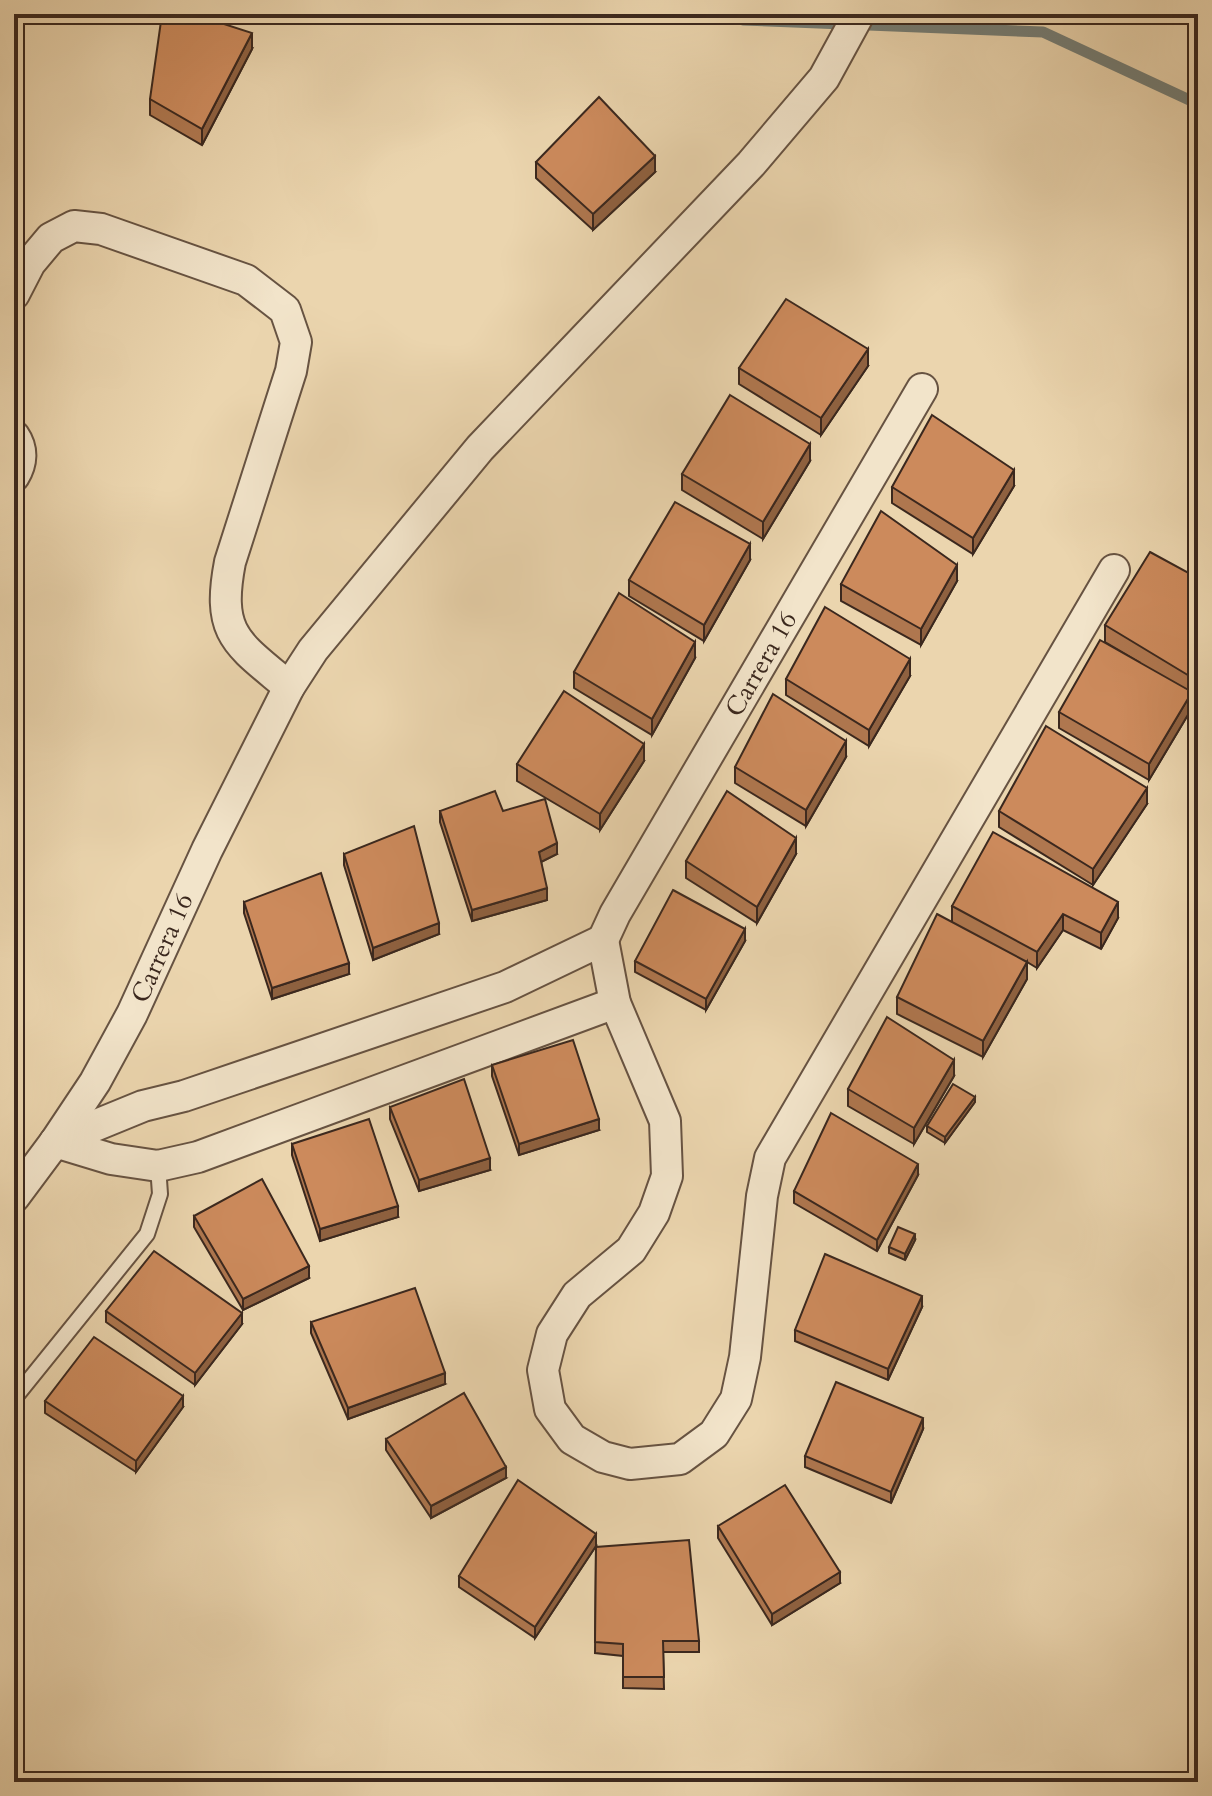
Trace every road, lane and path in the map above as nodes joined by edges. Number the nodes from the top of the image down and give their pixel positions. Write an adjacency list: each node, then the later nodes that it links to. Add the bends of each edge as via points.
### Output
1 (859, 14): 7 (street, Carrera 16, via 824,78 751,164 480,448 313,650)
2 (14, 294): 7 (street, via 51,238 74,226 101,229 246,280 285,310 296,342 291,371 224,593 227,622 244,649)
3 (922, 389): 8 (street, Carrera 16)
4 (14, 436): 5 (street, via 21,446)
5 (14, 476)
6 (1114, 570): 9 (street, via 770,1158 736,1399 714,1434 680,1459 655,1463 603,1457 572,1439 550,1409 543,1370 552,1334 577,1295 631,1250 654,1213 667,1176 665,1121)
7 (289, 687): 10 (street, Carrera 16, via 132,1014)
8 (603, 940): 9 (street); 10 (street, via 505,987 143,1106)
9 (615, 1003): 11 (street, via 198,1157)
10 (55, 1142): 11 (street); 12 (street, Carrera 16)
11 (158, 1166): 13 (lane, via 160,1194 147,1234)
12 (14, 1197)
13 (17, 1395)

